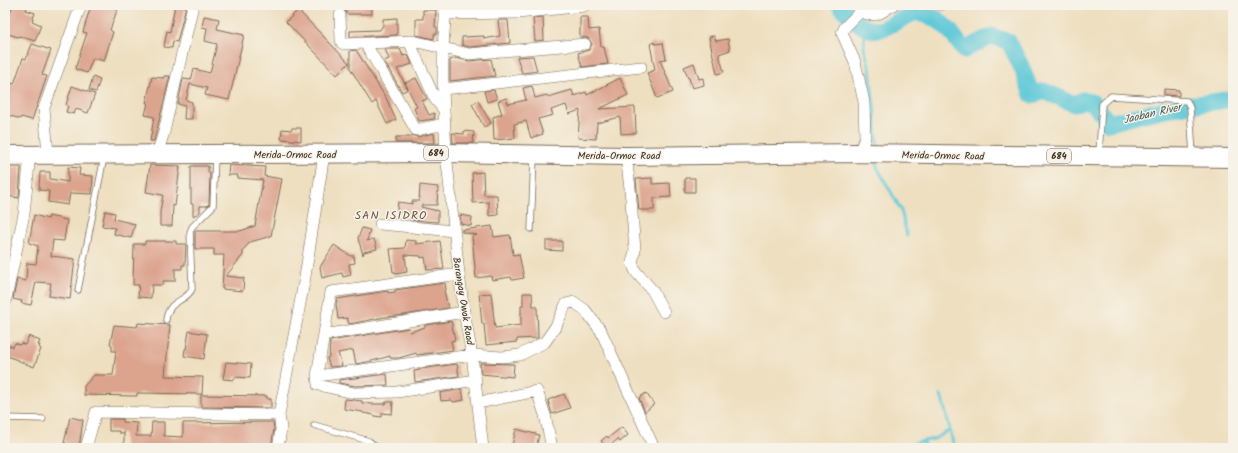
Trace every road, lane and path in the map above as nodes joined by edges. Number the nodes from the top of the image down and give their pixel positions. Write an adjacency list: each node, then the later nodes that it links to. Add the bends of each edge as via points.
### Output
1 (81, 5): 22 (street, via 44,108)
2 (193, 5): 24 (street)
3 (893, 5): 19 (street, via 876,16 860,12 842,33 855,62 864,102)
4 (935, 5): 5 (street)
5 (941, 5)
6 (584, 6): 7 (street)
7 (517, 9): 8 (street)
8 (446, 10): 13 (street, Barangay Owak Road)
9 (340, 15): 11 (street, via 342,43)
10 (409, 41): 11 (street); 13 (street); 16 (street, via 435,99)
11 (365, 43): 17 (street, via 416,130)
12 (585, 44): 13 (street, via 468,54)
13 (442, 48): 15 (street, Barangay Owak Road)
14 (641, 67): 15 (street)
15 (443, 89): 16 (street, Barangay Owak Road)
16 (444, 110): 17 (street, Barangay Owak Road)
17 (444, 124): 18 (street, Barangay Owak Road)
18 (446, 153): 26 (highway, Merida-Ormoc Road / 684); 27 (highway, Merida-Ormoc Road / 684); 34 (street, Barangay Owak Road)
19 (863, 153): 28 (highway, Merida-Ormoc Road / 684); 29 (highway, Merida-Ormoc Road / 684)
20 (5, 154): 21 (highway, Merida-Ormoc Road / 684)
21 (30, 154): 22 (highway, Merida-Ormoc Road / 684); 37 (street, via 24,214)
22 (48, 154): 23 (highway, Merida-Ormoc Road / 684)
23 (105, 154): 24 (highway, Merida-Ormoc Road / 684); 36 (lane)
24 (157, 154): 25 (highway, Merida-Ormoc Road / 684)
25 (215, 154): 26 (highway, Merida-Ormoc Road / 684); 40 (lane, via 213,206 190,232 192,289 173,305)
26 (324, 154): 46 (street, via 305,277)
27 (534, 154): 28 (highway, Merida-Ormoc Road / 684); 33 (lane)
28 (626, 156): 39 (street, via 635,250 632,263)
29 (1099, 156): 30 (highway, Merida-Ormoc Road / 684); 30 (lane, via 1102,104 1111,96 1187,101 1190,108)
30 (1193, 158): 31 (highway, Merida-Ormoc Road / 684)
31 (1233, 158)
32 (380, 224): 34 (street)
33 (531, 229)
34 (454, 231): 35 (street, Barangay Owak Road)
35 (459, 274): 38 (street, Barangay Owak Road); 41 (street, via 331,292)
36 (78, 290)
37 (5, 303)
38 (464, 312): 41 (street); 42 (street, Barangay Owak Road)
39 (664, 312)
40 (166, 320)
41 (324, 335): 43 (street)
42 (472, 355): 43 (street); 44 (street, Barangay Owak Road); 55 (street, via 502,357 520,355 531,350 545,342 566,304 574,302 585,310 601,331)
43 (317, 376): 44 (street, via 318,384 354,393 397,392)
44 (476, 380): 45 (street, Barangay Owak Road)
45 (478, 403): 53 (street, Barangay Owak Road); 54 (street, via 537,392)
46 (279, 415): 50 (street, via 96,412); 51 (street, via 281,429)
47 (5, 418): 48 (lane)
48 (43, 419)
49 (314, 426): 52 (lane, via 369,441)
50 (86, 448)
51 (278, 448)
52 (377, 448)
53 (483, 448)
54 (552, 448)
55 (654, 448)

